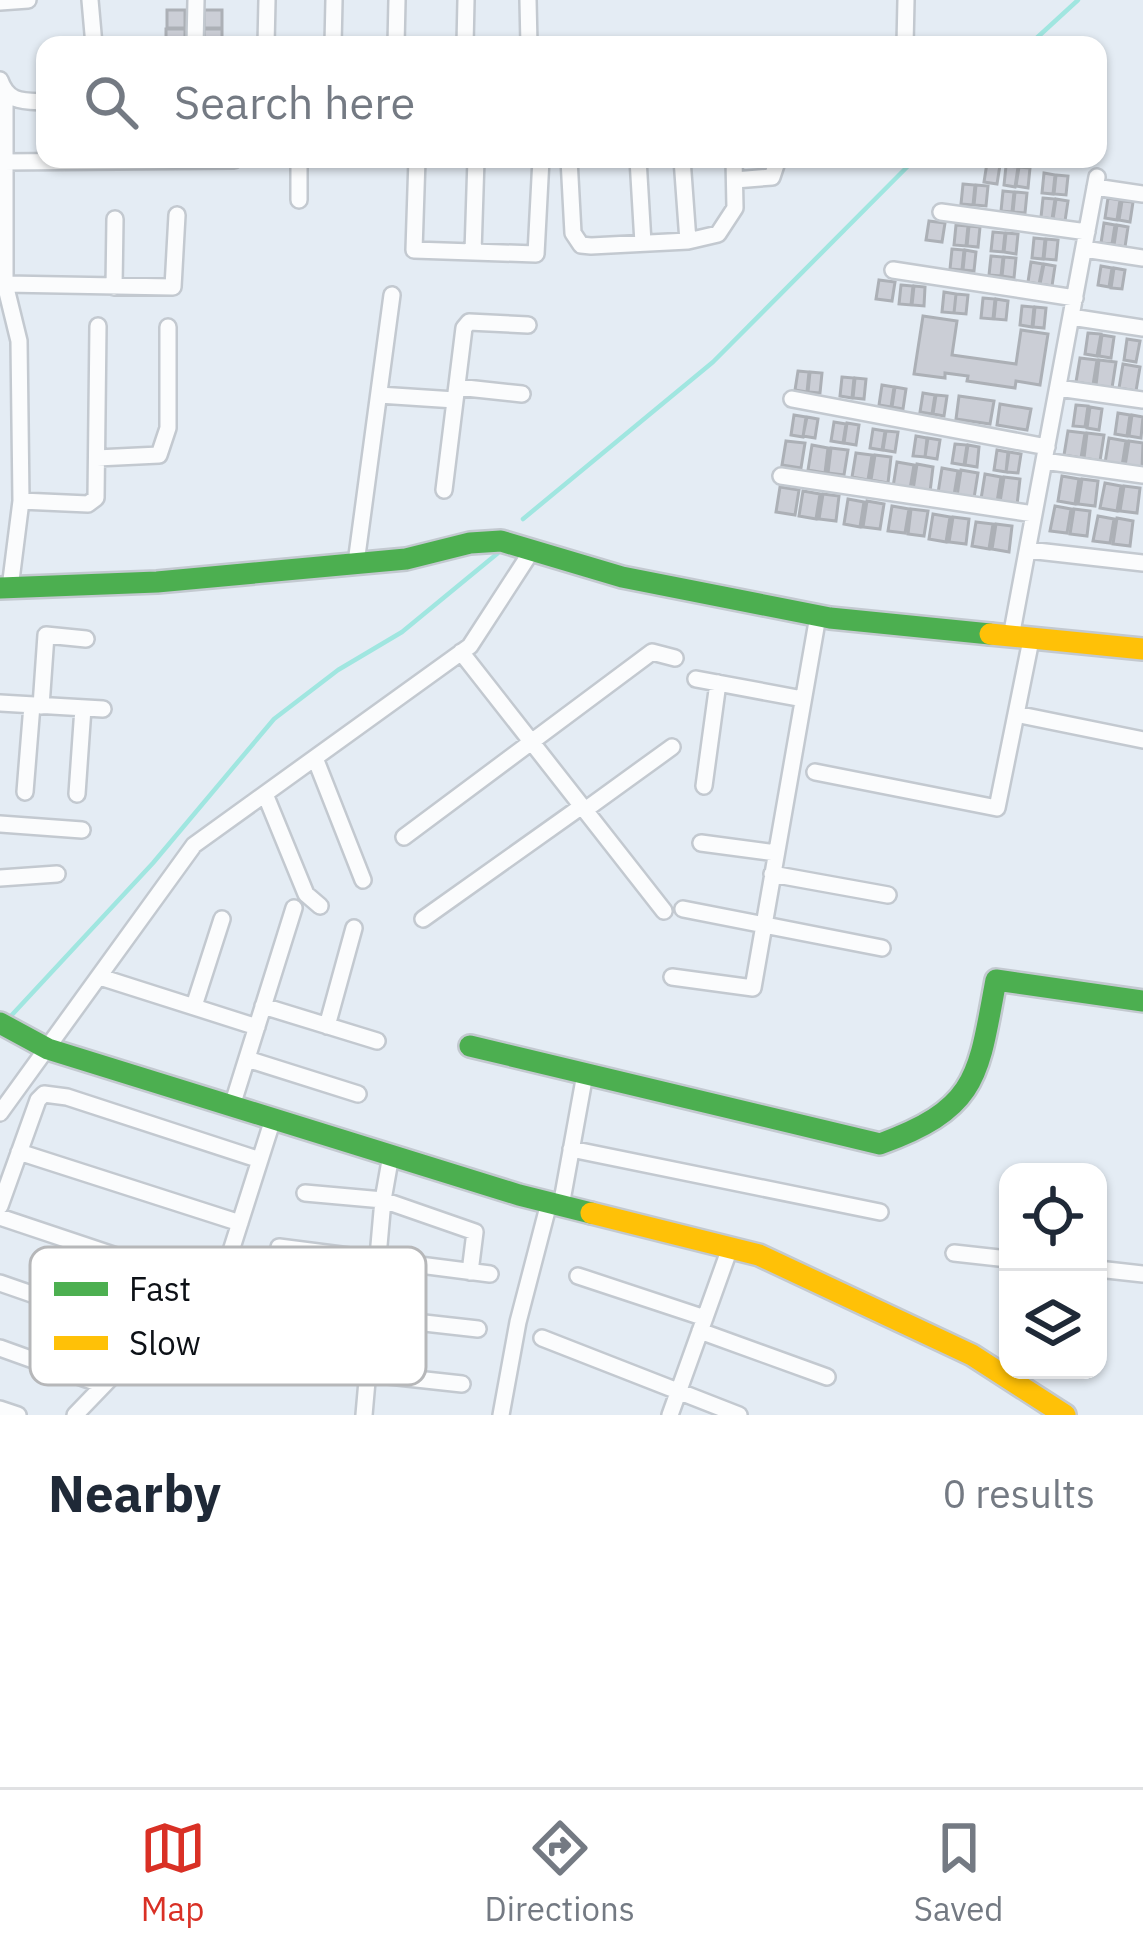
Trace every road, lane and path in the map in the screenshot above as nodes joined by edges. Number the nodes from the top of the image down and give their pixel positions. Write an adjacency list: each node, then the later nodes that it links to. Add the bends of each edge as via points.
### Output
1 (28, 0): 10 (street)
2 (90, 0): 11 (street)
3 (196, 0): 12 (street)
4 (267, 0): 13 (street)
5 (334, 0): 14 (street)
6 (397, 0): 15 (street)
7 (466, 0): 16 (street)
8 (528, 0): 17 (street)
9 (905, 0): 18 (street)
10 (0, 2)
11 (93, 36)
12 (195, 36)
13 (266, 36)
14 (333, 36)
15 (397, 36)
16 (465, 36)
17 (530, 36)
18 (905, 36)
19 (2, 87): 20 (street, via 16,101); 21 (street)
20 (36, 102)
21 (3, 162): 22 (street); 44 (street)
22 (36, 162)
23 (299, 168): 34 (street)
24 (417, 168): 41 (street, via 414,250)
25 (476, 168): 41 (street)
26 (541, 168): 41 (street, via 536,254)
27 (570, 168): 40 (street, via 576,239)
28 (639, 168): 40 (street)
29 (683, 168): 38 (street)
30 (734, 168): 32 (street)
31 (775, 168): 32 (street, via 772,177)
32 (735, 180): 38 (street, via 725,229)
33 (1143, 194): 39 (street, via 1096,182)
34 (298, 200)
35 (941, 212): 39 (street)
36 (177, 214): 45 (street, via 173,287)
37 (115, 219): 45 (street)
38 (688, 241): 40 (street)
39 (1085, 241): 42 (street); 47 (street)
40 (643, 244)
41 (473, 252)
42 (1143, 258)
43 (893, 270): 47 (street)
44 (5, 284): 45 (street); 64 (street, via 19,341)
45 (114, 287)
46 (392, 295): 56 (street)
47 (1075, 298): 48 (street)
48 (1071, 316): 52 (street); 53 (street)
49 (528, 325): 54 (street, via 469,322)
50 (98, 326): 60 (street)
51 (168, 326): 60 (street, via 168,428 159,455)
52 (1143, 328)
53 (1058, 388): 58 (street); 59 (street)
54 (456, 394): 55 (street); 56 (street); 63 (street)
55 (522, 394)
56 (379, 395): 68 (street)
57 (793, 399): 59 (street)
58 (1143, 400)
59 (1046, 454): 61 (street); 65 (street)
60 (97, 458): 64 (street, via 96,498 88,504)
61 (1143, 475)
62 (782, 476): 65 (street)
63 (444, 490)
64 (21, 502): 70 (street)
65 (1034, 514): 66 (street)
66 (1028, 550): 69 (street); 73 (street)
67 (532, 552): 68 (street, via 501,541); 71 (street); 75 (street)
68 (356, 562): 70 (street)
69 (1143, 563)
70 (5, 588)
71 (818, 616): 73 (street); 79 (street)
72 (86, 639): 81 (street, via 46,635)
73 (1021, 639): 74 (street); 84 (street)
74 (1143, 650)
75 (461, 652): 86 (street); 88 (street)
76 (675, 658): 86 (street, via 652,652)
77 (696, 679): 78 (street)
78 (718, 683): 79 (street); 90 (street)
79 (803, 699): 99 (street)
80 (0, 703): 81 (street)
81 (36, 705): 82 (street); 91 (street)
82 (83, 708): 83 (street); 92 (street)
83 (103, 709)
84 (1016, 714): 85 (street); 89 (street, via 997,808)
85 (1143, 740)
86 (532, 742): 94 (street); 97 (street)
87 (672, 747): 94 (street)
88 (315, 758): 93 (street); 103 (street)
89 (814, 772)
90 (704, 786)
91 (26, 792)
92 (76, 794)
93 (265, 794): 105 (street, via 307,894); 114 (street, via 194,845)
94 (584, 808): 108 (street); 110 (street)
95 (0, 824): 96 (street)
96 (82, 830)
97 (404, 837)
98 (701, 842): 99 (street)
99 (776, 854): 101 (street)
100 (57, 874): 102 (street)
101 (772, 874): 104 (street); 111 (street)
102 (0, 878)
103 (363, 880)
104 (888, 895)
105 (320, 905)
106 (294, 908): 118 (street)
107 (683, 909): 111 (street)
108 (664, 911)
109 (222, 919): 117 (street)
110 (423, 919)
111 (764, 926): 113 (street); 115 (street, via 753,988)
112 (354, 928): 120 (street)
113 (882, 948)
114 (100, 977): 117 (street); 124 (street)
115 (672, 977)
116 (1143, 1001): 126 (street, via 996,980 976,1080 955,1110 880,1144)
117 (194, 1006): 121 (street)
118 (263, 1006): 120 (street); 121 (street)
119 (4, 1025): 124 (street)
120 (327, 1026): 122 (street)
121 (257, 1027): 125 (street)
122 (377, 1041)
123 (470, 1046): 126 (street)
124 (48, 1049): 128 (street); 129 (street)
125 (247, 1059): 127 (street); 128 (street)
126 (585, 1073): 131 (street)
127 (358, 1094)
128 (232, 1106): 130 (street)
129 (0, 1113)
130 (273, 1119): 133 (street); 134 (street)
131 (571, 1149): 137 (street); 139 (street)
132 (19, 1152): 134 (street, via 38,1100 53,1094); 138 (street); 141 (street)
133 (391, 1155): 136 (street); 137 (street)
134 (260, 1160): 141 (street)
135 (305, 1193): 136 (street)
136 (382, 1200): 144 (street); 150 (street, via 475,1232)
137 (555, 1204): 145 (street); 174 (street, via 518,1322)
138 (0, 1206)
139 (880, 1212)
140 (0, 1217): 142 (street)
141 (239, 1223): 143 (street)
142 (90, 1247)
143 (232, 1247)
144 (380, 1247)
145 (730, 1248): 157 (street); 162 (street)
146 (954, 1253): 147 (street)
147 (999, 1258)
148 (426, 1266): 150 (street)
149 (1107, 1270): 152 (street)
150 (470, 1272): 151 (street)
151 (490, 1274)
152 (1143, 1274)
153 (578, 1276): 157 (street)
154 (0, 1283): 155 (street)
155 (30, 1293)
156 (426, 1323): 158 (street)
157 (703, 1324): 163 (street); 169 (street)
158 (478, 1329)
159 (542, 1338): 169 (street)
160 (0, 1348): 161 (street)
161 (30, 1359)
162 (999, 1367)
163 (827, 1377)
164 (1019, 1379): 177 (street)
165 (426, 1380): 166 (street)
166 (462, 1384)
167 (103, 1385): 172 (street)
168 (367, 1385): 173 (street)
169 (679, 1392): 175 (street); 176 (street)
170 (0, 1409): 171 (street)
171 (18, 1415)
172 (75, 1415)
173 (364, 1415)
174 (501, 1415)
175 (670, 1415)
176 (739, 1415)
177 (1065, 1415)

